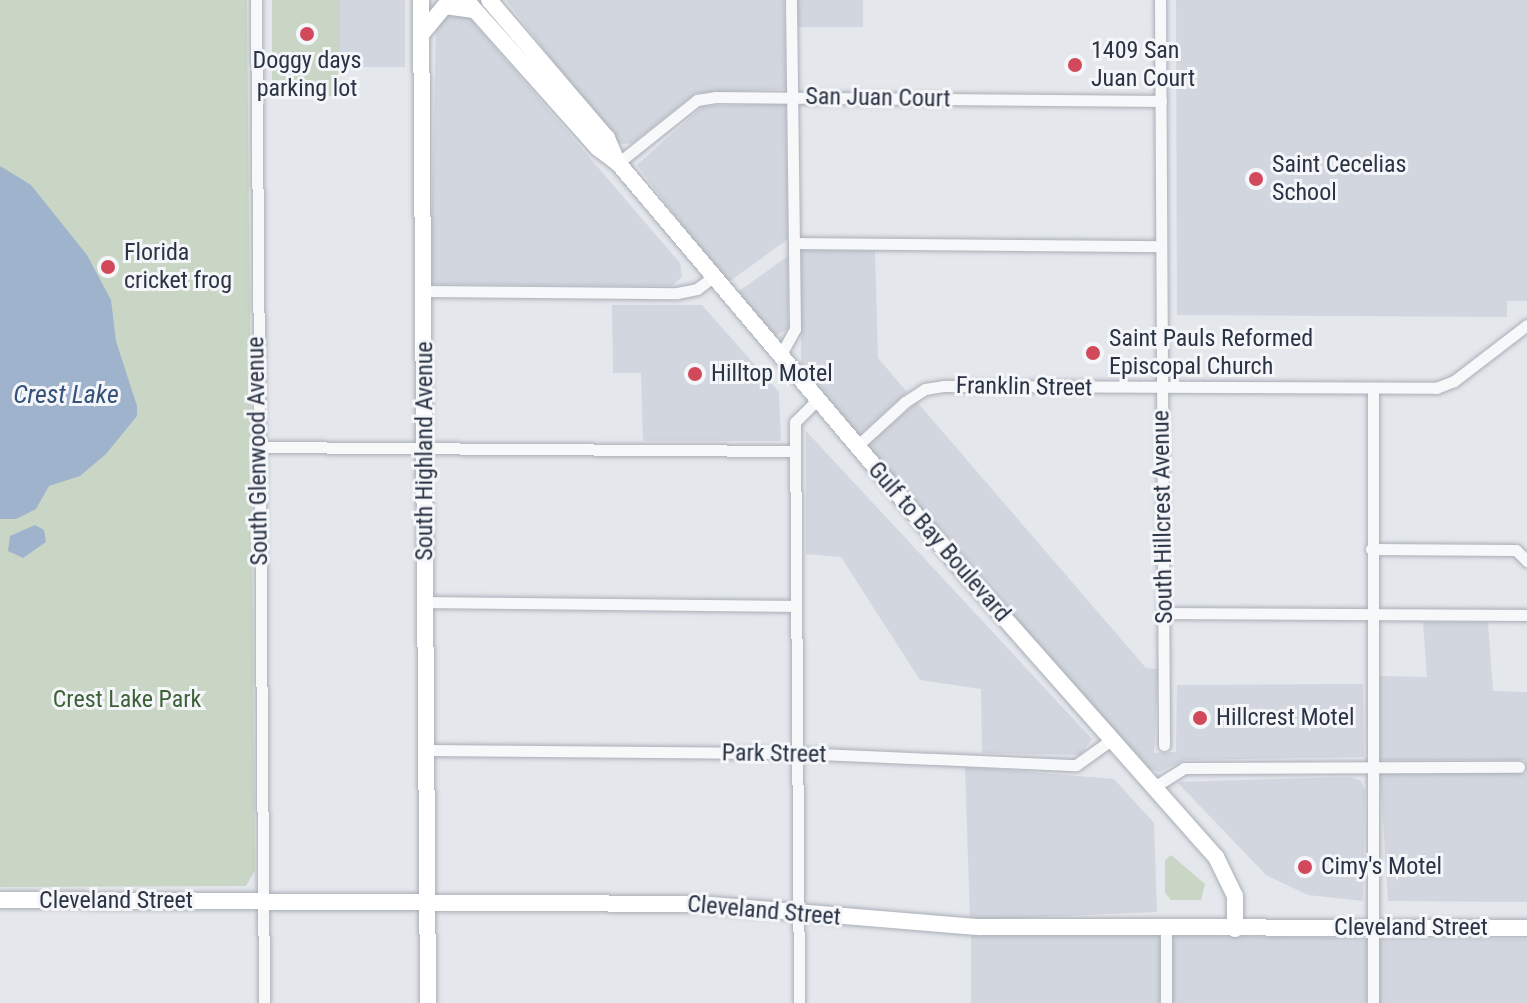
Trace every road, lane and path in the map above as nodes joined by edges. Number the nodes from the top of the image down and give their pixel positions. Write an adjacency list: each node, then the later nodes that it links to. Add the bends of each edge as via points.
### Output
1 (256, 0): 21 (street, South Glenwood Avenue)
2 (421, 0): 7 (street, South Highland Avenue)
3 (489, 0): 10 (street, Gulf to Bay Boulevard, via 607,138)
4 (791, 0): 8 (street)
5 (1160, 0): 9 (street, South Hillcrest Avenue)
6 (471, 6): 7 (street, via 445,6); 10 (street, Gulf to Bay Boulevard, via 598,148)
7 (422, 34): 14 (street, South Highland Avenue)
8 (792, 97): 9 (street, San Juan Court); 10 (street, San Juan Court, via 697,100); 11 (street)
9 (1161, 101): 12 (street, South Hillcrest Avenue)
10 (618, 163): 13 (street, Gulf to Bay Boulevard)
11 (795, 243): 12 (street); 16 (street, via 795,329)
12 (1161, 246): 17 (street, South Hillcrest Avenue)
13 (713, 277): 14 (street, via 697,289 677,293); 16 (street, Gulf to Bay Boulevard)
14 (424, 291): 22 (street, South Highland Avenue)
15 (1527, 325): 18 (street, Franklin Street, via 1454,381 1415,391)
16 (780, 356): 19 (street, Gulf to Bay Boulevard)
17 (1161, 389): 18 (street, Franklin Street); 20 (street, Franklin Street, via 925,389); 28 (street, South Hillcrest Avenue)
18 (1373, 390): 24 (street)
19 (817, 400): 20 (street, Gulf to Bay Boulevard); 23 (street, via 795,422)
20 (857, 446): 31 (street, Gulf to Bay Boulevard)
21 (259, 447): 22 (street); 39 (street, South Glenwood Avenue)
22 (425, 447): 23 (street); 26 (street, South Highland Avenue)
23 (795, 451): 27 (street)
24 (1371, 549): 25 (street, via 1516,550); 29 (street)
25 (1527, 561)
26 (426, 602): 27 (street); 33 (street, South Highland Avenue)
27 (795, 606): 34 (street)
28 (1164, 613): 29 (street); 32 (street, South Hillcrest Avenue)
29 (1371, 614): 30 (street); 35 (street)
30 (1527, 615)
31 (1111, 740): 34 (street, Park Street, via 1076,765); 37 (street, Gulf to Bay Boulevard)
32 (1164, 745)
33 (427, 750): 34 (street, Park Street); 40 (street, South Highland Avenue)
34 (797, 753): 41 (street)
35 (1373, 767): 36 (street); 37 (street, via 1184,768); 43 (street)
36 (1519, 767)
37 (1154, 787): 45 (street, Gulf to Bay Boulevard, via 1230,876)
38 (0, 900): 39 (street, Cleveland Street)
39 (262, 902): 40 (street, Cleveland Street); 46 (street, South Glenwood Avenue)
40 (428, 902): 41 (street, Cleveland Street, via 698,904); 47 (street, South Highland Avenue)
41 (799, 912): 42 (street, Cleveland Street, via 903,924); 48 (street)
42 (1166, 928): 45 (street, Cleveland Street); 49 (street)
43 (1374, 928): 44 (street, Cleveland Street); 45 (street, Cleveland Street); 50 (street)
44 (1527, 928)
45 (1235, 929)
46 (264, 1003)
47 (428, 1003)
48 (799, 1003)
49 (1166, 1003)
50 (1373, 1003)

